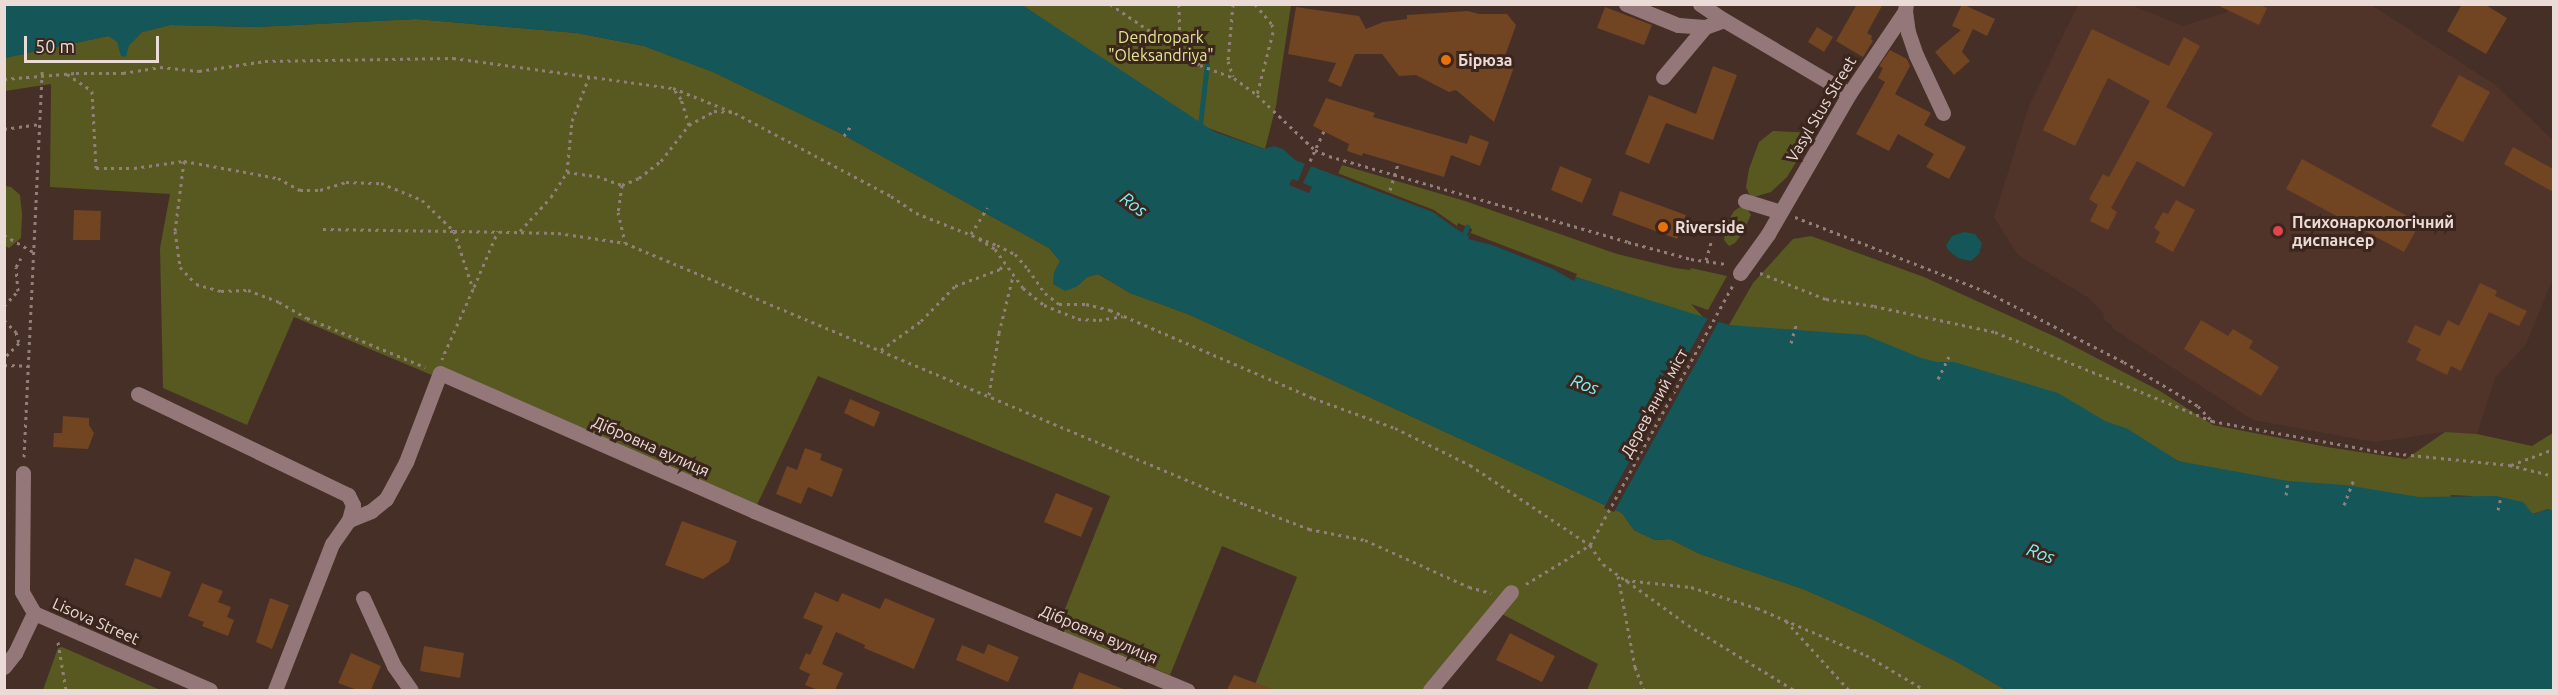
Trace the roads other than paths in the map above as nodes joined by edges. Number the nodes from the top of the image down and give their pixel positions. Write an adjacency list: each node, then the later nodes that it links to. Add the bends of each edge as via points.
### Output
1 (1626, 4): 5 (street, via 1678,25)
2 (1700, 4): 4 (street)
3 (1906, 8): 7 (street, Vasyl Stus Street); 8 (street, via 1908,32)
4 (1724, 20): 5 (street); 7 (street)
5 (1705, 27): 6 (street)
6 (1663, 77)
7 (1849, 94): 10 (street, Vasyl Stus Street)
8 (1943, 113)
9 (1745, 201): 10 (street)
10 (1780, 212): 11 (street, Vasyl Stus Street)
11 (1742, 270)
12 (138, 394): 14 (street, via 348,495 353,505)
13 (23, 473): 17 (street, Lisova Street, via 22,592)
14 (349, 520): 20 (street, via 333,544); 22 (street, Дібровна вулиця, via 386,500 406,462 440,373 754,511)
15 (1511, 592): 23 (street)
16 (363, 598): 21 (street, via 394,666)
17 (34, 613): 18 (street); 19 (street, Lisova Street)
18 (4, 667)
19 (210, 690)
20 (275, 690)
21 (411, 690)
22 (1187, 690)
23 (1430, 690)

